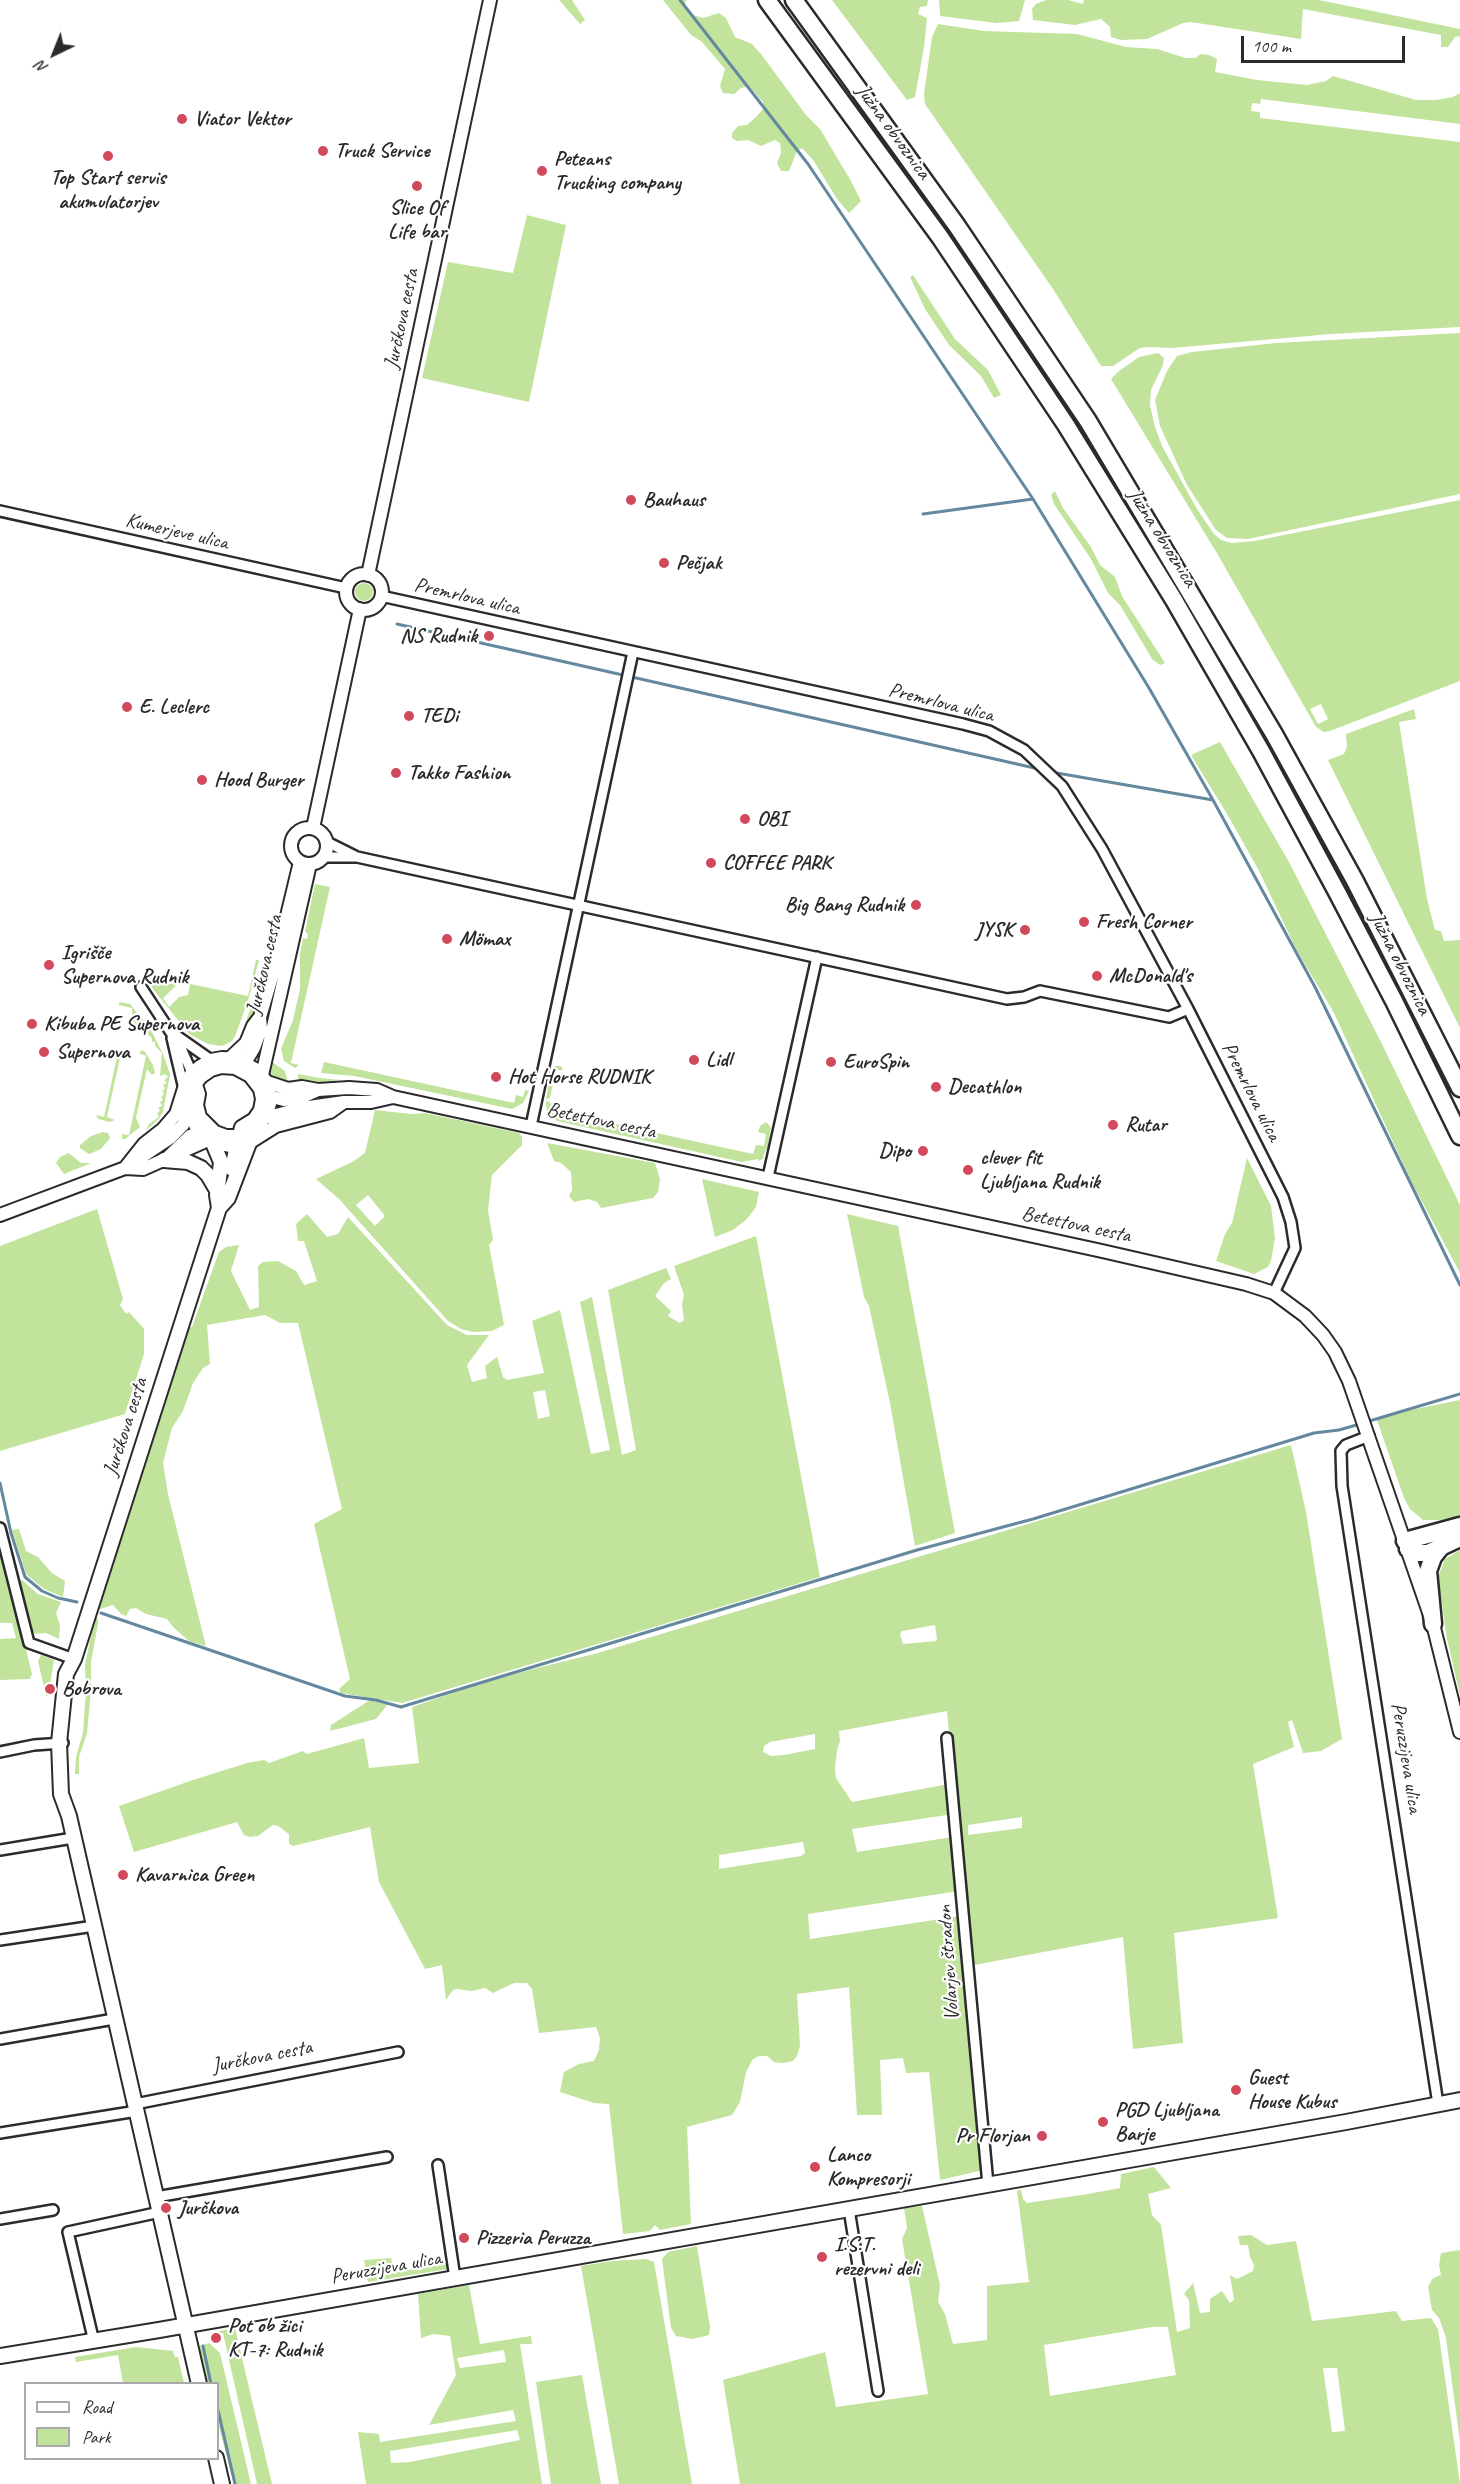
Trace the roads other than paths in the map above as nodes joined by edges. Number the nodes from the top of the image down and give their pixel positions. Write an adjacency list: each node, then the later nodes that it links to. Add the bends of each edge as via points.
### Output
1 (490, 0): 5 (street, Jurčkova cesta)
2 (767, 0): 31 (highway, Južna obvoznica, via 940,237 1066,425 1174,600 1332,882)
3 (794, 0): 24 (highway, Južna obvoznica, via 918,170 1088,421 1274,734 1361,892)
4 (0, 511): 6 (street, Kumerjeve ulica)
5 (368, 575): 6 (street, via 354,577); 7 (street, via 379,583)
6 (346, 588): 8 (street, via 349,602)
7 (381, 596): 8 (street, via 373,607); 9 (street, Premrlova ulica)
8 (360, 609): 10 (street)
9 (633, 652): 15 (street); 18 (street, Premrlova ulica, via 980,729 1007,740 1038,761 1062,786 1102,849)
10 (313, 828): 11 (street); 14 (street, via 298,831 292,839 291,849)
11 (327, 842): 12 (street); 13 (street)
12 (324, 857): 13 (street); 14 (street)
13 (357, 857): 15 (street)
14 (305, 863): 21 (street, Jurčkova cesta, via 260,1017 261,1029 251,1054); 23 (street, Jurčkova cesta)
15 (579, 905): 16 (street); 29 (street)
16 (817, 957): 18 (street, via 1007,999 1024,998 1040,991 1169,1017); 35 (street)
17 (141, 987): 19 (street)
18 (1188, 1009): 39 (street, Premrlova ulica, via 1283,1197 1291,1222 1295,1248)
19 (171, 1033): 20 (street); 22 (street); 22 (street, via 182,1048)
20 (211, 1060): 21 (street); 22 (street)
21 (237, 1063): 22 (street); 23 (street); 23 (street)
22 (190, 1080): 27 (street); 30 (street, via 199,1094 198,1111); 34 (street, via 176,1114)
23 (265, 1087): 25 (street, Betettova cesta, via 364,1088); 28 (street); 32 (street, via 260,1110 241,1127)
24 (1460, 1088)
25 (393, 1097): 26 (street, Betettova cesta); 29 (street, Betettova cesta)
26 (344, 1102): 28 (street, Betettova cesta); 32 (street, Betettova cesta, via 330,1112 276,1126)
27 (189, 1112): 30 (street, via 193,1123); 34 (street, via 170,1138)
28 (265, 1118): 32 (street)
29 (531, 1126): 35 (street, Betettova cesta)
30 (207, 1136): 32 (street); 33 (street); 36 (main road, Jurčkova cesta, via 221,1162)
31 (1460, 1136)
32 (242, 1142): 37 (main road, Jurčkova cesta, via 231,1172 228,1198)
33 (164, 1160): 34 (street, via 143,1169); 36 (main road, via 188,1162 201,1168)
34 (125, 1168): 38 (street)
35 (768, 1177): 39 (street, Betettova cesta, via 1196,1272)
36 (218, 1192): 37 (main road, Jurčkova cesta)
37 (219, 1208): 47 (main road, Jurčkova cesta)
38 (2, 1216)
39 (1274, 1293): 40 (street, Betettova cesta, via 1305,1316 1329,1344 1350,1381)
40 (1367, 1432): 44 (street, Betettova cesta); 60 (street, Peruzzijeva ulica, via 1341,1451 1342,1486)
41 (1460, 1526): 44 (highway)
42 (0, 1528): 47 (street, via 29,1643)
43 (1460, 1538): 45 (highway)
44 (1406, 1545): 45 (highway, via 1421,1554); 46 (street, Betettova cesta)
45 (1441, 1547): 46 (highway, via 1428,1571)
46 (1433, 1624): 48 (street, Betettova cesta)
47 (74, 1659): 50 (main road, Jurčkova cesta, via 66,1674)
48 (1460, 1732)
49 (947, 1738): 65 (street, Volarjev štradon)
50 (62, 1743): 51 (street); 52 (main road, Jurčkova cesta)
51 (0, 1752)
52 (73, 1838): 53 (street); 54 (main road, Jurčkova cesta)
53 (0, 1850)
54 (94, 1926): 55 (street); 56 (main road, Jurčkova cesta)
55 (0, 1940)
56 (114, 2019): 57 (street); 61 (main road, Jurčkova cesta)
57 (0, 2038)
58 (398, 2052): 61 (street, Jurčkova cesta)
59 (1460, 2100): 60 (main road, Peruzzijeva ulica)
60 (1438, 2104): 65 (main road, Peruzzijeva ulica)
61 (136, 2108): 62 (street); 66 (main road, Jurčkova cesta)
62 (0, 2133)
63 (387, 2157): 66 (street)
64 (438, 2165): 71 (street)
65 (988, 2185): 67 (main road, Peruzzijeva ulica)
66 (156, 2197): 69 (main road, Jurčkova cesta)
67 (849, 2209): 71 (main road, Peruzzijeva ulica); 76 (street)
68 (53, 2210): 70 (street)
69 (160, 2212): 72 (main road, Jurčkova cesta); 73 (street, via 68,2232)
70 (0, 2219)
71 (455, 2278): 72 (main road, Peruzzijeva ulica)
72 (185, 2326): 73 (main road, Peruzzijeva ulica); 75 (main road, Jurčkova cesta)
73 (94, 2342): 74 (main road, Peruzzijeva ulica)
74 (0, 2356)
75 (199, 2382)
76 (878, 2391)
77 (216, 2460): 78 (main road)
78 (222, 2484)

